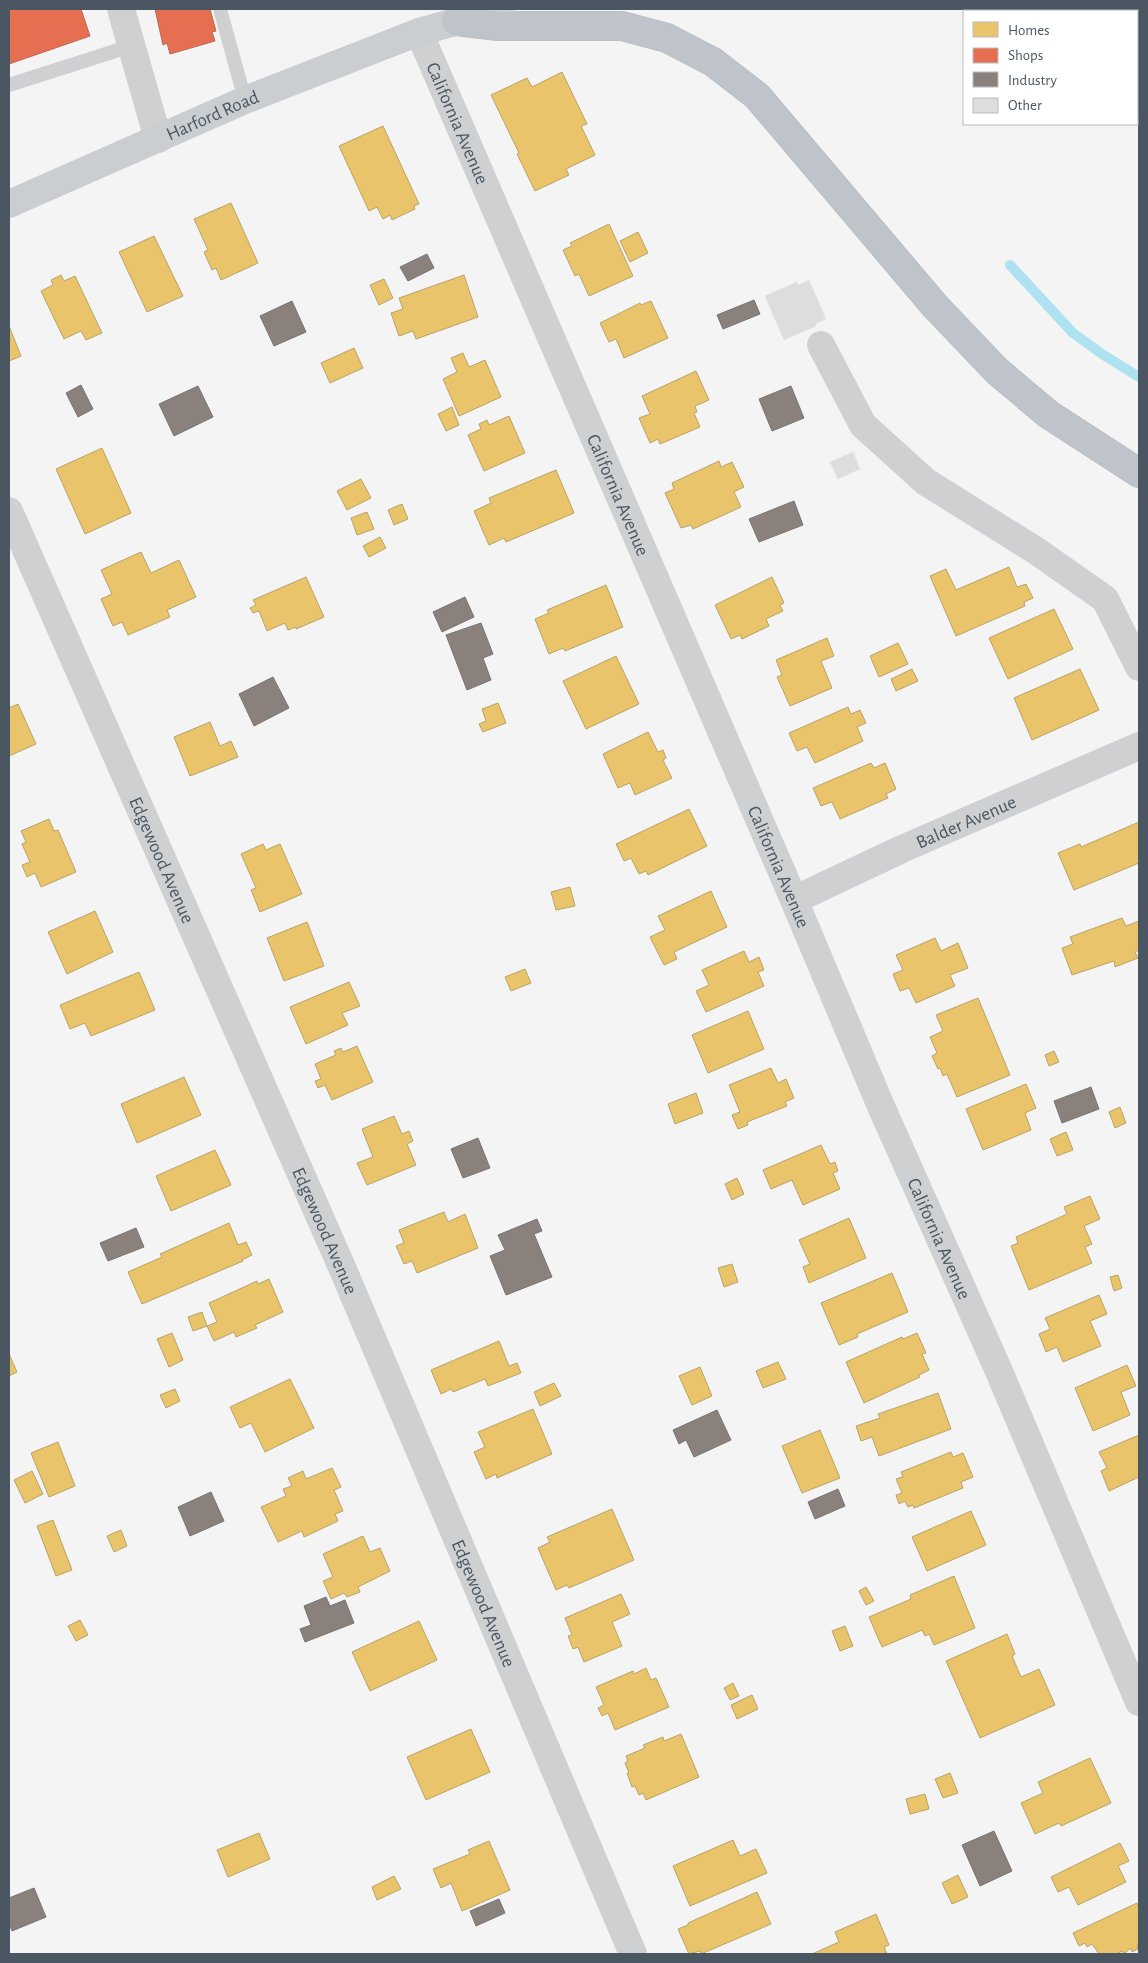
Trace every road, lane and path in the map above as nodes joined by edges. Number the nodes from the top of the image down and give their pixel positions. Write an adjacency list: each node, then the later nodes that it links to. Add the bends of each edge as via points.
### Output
1 (121, 9): 6 (street)
2 (220, 9): 8 (lane)
3 (501, 9): 4 (main road, Harford Road)
4 (456, 15): 5 (main road, Harford Road); 12 (highway, via 498,26 622,26 667,38 713,62 757,96 935,306 997,371 1048,414)
5 (420, 32): 8 (main road, Harford Road); 16 (street, California Avenue)
6 (131, 46): 7 (lane); 9 (street)
7 (9, 85)
8 (245, 100): 9 (main road, Harford Road)
9 (158, 139): 10 (main road, Harford Road)
10 (9, 204)
11 (821, 345): 14 (street, via 863,425 926,482 1035,550 1105,599)
12 (1139, 473)
13 (9, 511): 18 (street, Edgewood Avenue, via 344,1272)
14 (1139, 667)
15 (1139, 746): 16 (street, Balder Avenue, via 902,849)
16 (794, 900): 17 (street, California Avenue)
17 (1139, 1702)
18 (633, 1954)

